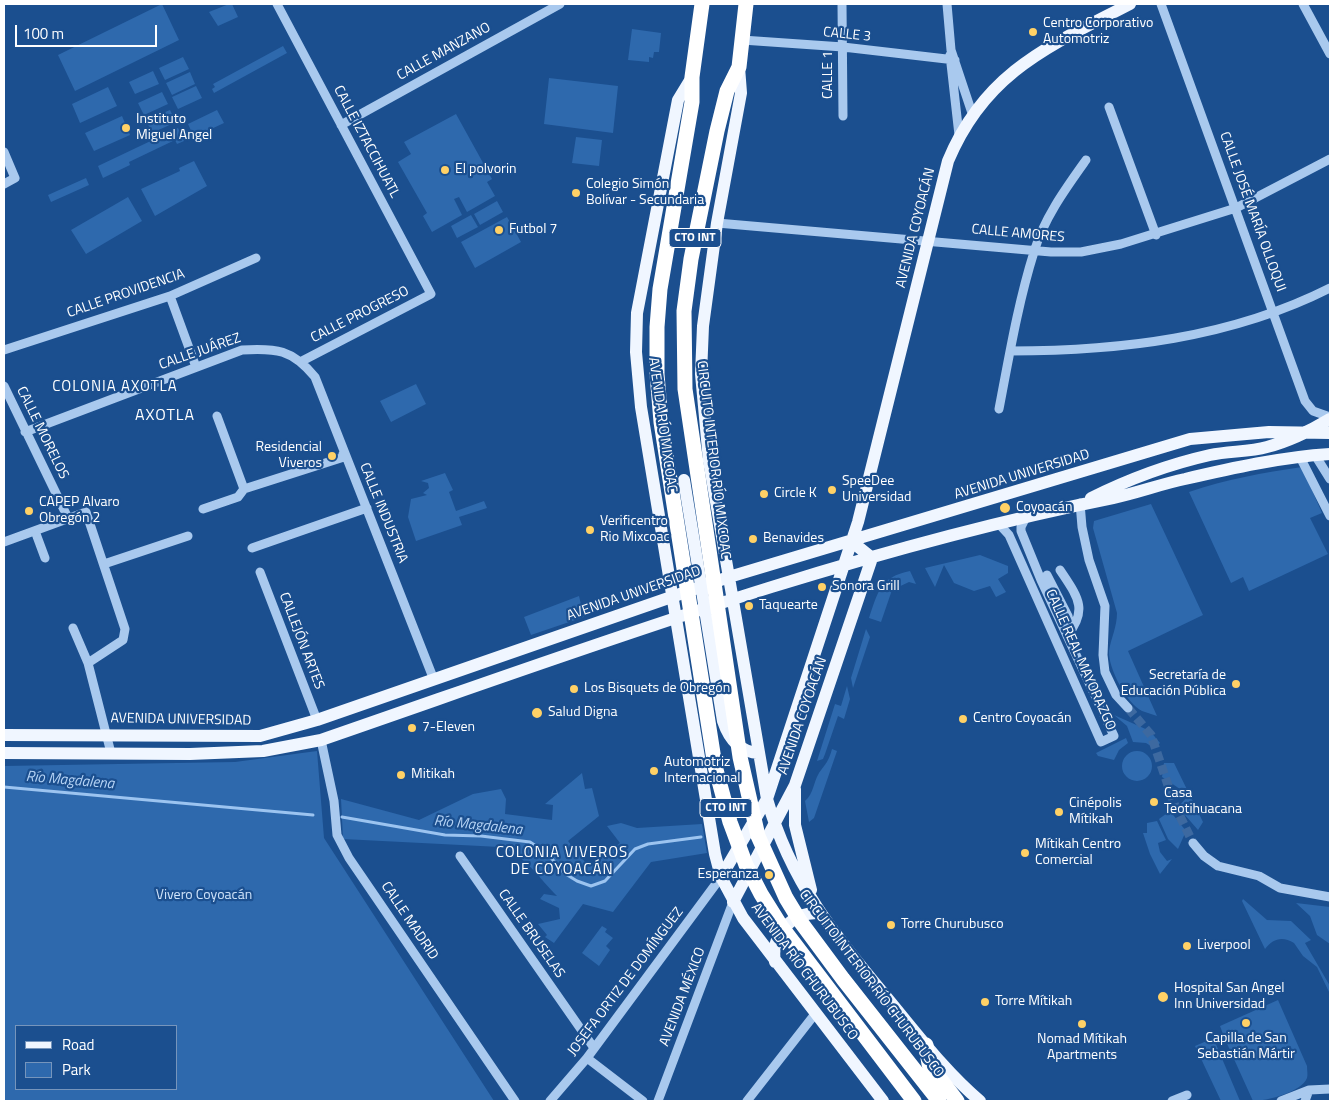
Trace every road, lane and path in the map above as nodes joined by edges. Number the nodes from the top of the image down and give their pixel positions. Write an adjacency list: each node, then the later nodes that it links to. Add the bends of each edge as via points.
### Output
1 (278, 4): 19 (street, CALLE IZTACCIHUATL)
2 (560, 4): 19 (street, CALLE MANZANO)
3 (701, 4): 15 (highway, AVENIDA RÍO MIXCOAC / CTO INT)
4 (746, 4): 10 (highway, CTO INT)
5 (842, 4): 11 (street, CALLE 1)
6 (947, 4): 13 (street)
7 (1130, 4): 17 (main road, AVENIDA COYOACÁN, via 1033,57 1013,71)
8 (1160, 4): 25 (street, CALLE JOSÉ MARÍA OLLOQUI)
9 (1303, 4): 12 (street)
10 (742, 40): 11 (street, CALLE 3); 14 (highway, CTO INT)
11 (842, 47): 13 (street, CALLE 3); 18 (street, CALLE 1)
12 (1330, 54)
13 (952, 60): 17 (street); 20 (street)
14 (739, 67): 26 (main road, CTO INT, via 741,93); 76 (highway, CIRCUITO INTERIOR RÍO MIXCOAC / CTO INT, via 727,91 717,131 684,311 685,389)
15 (692, 76): 52 (main road, AVENIDA RÍO MIXCOAC / CTO INT, via 678,100 637,313 636,352); 118 (highway, CTO INT, via 692,102 660,289 656,347 661,422 715,766 730,822 761,894 781,926)
16 (1109, 107): 27 (street)
17 (972, 113): 20 (main road, AVENIDA COYOACÁN)
18 (843, 116)
19 (341, 125): 32 (street, CALLE IZTACCIHUATL)
20 (959, 135): 28 (main road, AVENIDA COYOACÁN, via 948,161)
21 (4, 152): 24 (street, via 15,178)
22 (1330, 159): 25 (street, CALLE AMORES)
23 (1086, 160): 29 (street, via 1059,197)
24 (4, 184)
25 (1236, 208): 27 (street, CALLE AMORES); 34 (street, CALLE JOSÉ MARÍA OLLOQUI)
26 (717, 223): 28 (street, CALLE AMORES); 51 (main road, CTO INT, via 703,326 701,374)
27 (1156, 235): 29 (street, CALLE AMORES, via 1081,252)
28 (928, 240): 29 (street, CALLE AMORES); 65 (main road, AVENIDA COYOACÁN)
29 (1034, 251): 36 (street)
30 (256, 258): 33 (street, CALLE PROVIDENCIA)
31 (1330, 288): 34 (street)
32 (431, 294): 37 (street, CALLE PROGRESO)
33 (170, 296): 35 (street, CALLE PROVIDENCIA); 38 (street)
34 (1275, 313): 36 (street, via 1212,330 1139,344 1062,351); 42 (street, CALLE JOSÉ MARÍA OLLOQUI, via 1305,401 1313,411)
35 (4, 350)
36 (1010, 350): 40 (street)
37 (302, 361): 38 (street, CALLE JUÁREZ, via 286,352 249,349); 47 (street, CALLE INDUSTRIA, via 315,377)
38 (196, 367): 43 (street, CALLE JUÁREZ)
39 (4, 386): 43 (street, CALLE MORELOS)
40 (999, 409)
41 (217, 416): 55 (street)
42 (1330, 418): 44 (main road)
43 (25, 432): 61 (street, CALLE MORELOS)
44 (1306, 433): 45 (main road, AVENIDA UNIVERSIDAD); 56 (main road, via 1266,448 1189,461 1120,484); 65 (main road, AVENIDA UNIVERSIDAD, via 1250,433 1190,439)
45 (1330, 433)
46 (1330, 439): 49 (main road)
47 (343, 454): 55 (street, via 344,457); 57 (street, CALLE INDUSTRIA)
48 (1330, 454): 49 (main road)
49 (1315, 455): 50 (main road); 53 (street)
50 (1300, 457): 56 (main road); 60 (street)
51 (709, 461): 54 (main road, via 700,473); 74 (main road, CTO INT)
52 (650, 465): 54 (main road, via 667,479); 77 (main road, AVENIDA RÍO MIXCOAC / CTO INT)
53 (1330, 479)
54 (684, 480): 76 (main road)
55 (244, 490): 58 (street, via 238,497)
56 (1080, 503): 59 (main road); 85 (street, CALLE REAL MAYORAZGO, via 1089,560 1106,606 1105,672 1116,695)
57 (367, 508): 67 (street); 84 (street, CALLE INDUSTRIA)
58 (203, 509)
59 (1027, 515): 62 (main road); 75 (street, CALLE REAL MAYORAZGO, via 1020,527)
60 (1330, 516)
61 (68, 518): 63 (street); 70 (street, via 86,512)
62 (998, 523): 69 (main road); 75 (street, CALLE REAL MAYORAZGO, via 1008,532)
63 (35, 531): 66 (street); 68 (street)
64 (188, 536): 70 (street)
65 (851, 541): 69 (main road); 71 (main road, AVENIDA COYOACÁN); 74 (main road, AVENIDA UNIVERSIDAD)
66 (4, 542)
67 (252, 548)
68 (45, 558)
69 (872, 558): 71 (main road); 95 (main road, AVENIDA COYOACÁN)
70 (104, 564): 83 (street, via 125,635 123,640)
71 (843, 566): 78 (main road); 96 (main road, AVENIDA COYOACÁN)
72 (1060, 570): 82 (street, via 1079,603 1078,622)
73 (260, 572): 86 (street, CALLEJÓN ARTES)
74 (729, 577): 76 (main road, AVENIDA UNIVERSIDAD); 78 (main road, CTO INT)
75 (1040, 580): 82 (street, CALLE REAL MAYORAZGO); 82 (street, CALLE REAL MAYORAZGO, via 1102,742 1114,736)
76 (708, 590): 77 (main road, AVENIDA UNIVERSIDAD); 79 (main road); 119 (highway, CIRCUITO INTERIOR RÍO CHURUBUSCO / CTO INT, via 758,836 786,898 800,922)
77 (673, 596): 80 (main road, AVENIDA RÍO MIXCOAC / CTO INT); 84 (main road, AVENIDA UNIVERSIDAD)
78 (733, 598): 79 (main road); 94 (main road, CTO INT)
79 (705, 607): 80 (main road); 94 (main road, via 724,725 740,747)
80 (676, 617): 90 (main road); 100 (main road, AVENIDA RÍO CHURUBUSCO / CTO INT)
81 (73, 628): 83 (street)
82 (1069, 634)
83 (88, 663): 88 (street)
84 (434, 680): 86 (main road, AVENIDA UNIVERSIDAD)
85 (1128, 708)
86 (316, 720): 88 (main road, AVENIDA UNIVERSIDAD, via 260,736)
87 (81, 734): 88 (main road, AVENIDA UNIVERSIDAD); 89 (main road, AVENIDA UNIVERSIDAD); 92 (main road)
88 (106, 734): 93 (street)
89 (4, 735)
90 (321, 740): 93 (main road, via 263,751); 112 (street, CALLE MADRID, via 338,839)
91 (4, 753): 92 (main road)
92 (84, 753): 93 (main road)
93 (111, 753)
94 (759, 753): 96 (main road, CTO INT)
95 (795, 785): 97 (main road, AVENIDA COYOACÁN); 103 (main road, via 795,825)
96 (767, 799): 97 (main road, CTO INT); 100 (main road, AVENIDA COYOACÁN)
97 (775, 825): 102 (main road, AVENIDA COYOACÁN); 103 (main road, CTO INT)
98 (1193, 843): 101 (street, via 1210,861 1235,871 1259,876 1280,888)
99 (460, 856): 107 (street, CALLE BRUSELAS)
100 (721, 877): 102 (main road, AVENIDA RÍO CHURUBUSCO / CTO INT); 107 (street, JOSEFA ORTIZ DE DOMÍNGUEZ)
101 (1330, 897)
102 (733, 902): 104 (main road, AVENIDA RÍO CHURUBUSCO / CTO INT); 115 (street, AVENIDA MÉXICO)
103 (817, 910): 104 (main road, via 782,928 774,942); 106 (main road, CTO INT)
104 (775, 962): 105 (main road, AVENIDA RÍO CHURUBUSCO / CTO INT)
105 (815, 1014): 116 (street); 117 (main road, AVENIDA RÍO CHURUBUSCO / CTO INT)
106 (926, 1045): 120 (highway, via 929,1064); 121 (main road, CTO INT)
107 (594, 1048): 108 (street, JOSEFA ORTIZ DE DOMÍNGUEZ)
108 (587, 1058): 113 (street, JOSEFA ORTIZ DE DOMÍNGUEZ); 114 (street)
109 (1330, 1089): 110 (street)
110 (1309, 1090): 123 (street); 124 (street)
111 (1187, 1095): 122 (street)
112 (515, 1101)
113 (550, 1101)
114 (643, 1101)
115 (658, 1101)
116 (747, 1101)
117 (883, 1101)
118 (914, 1101)
119 (939, 1101)
120 (957, 1101)
121 (980, 1101)
122 (1172, 1101)
123 (1281, 1101)
124 (1305, 1101)

